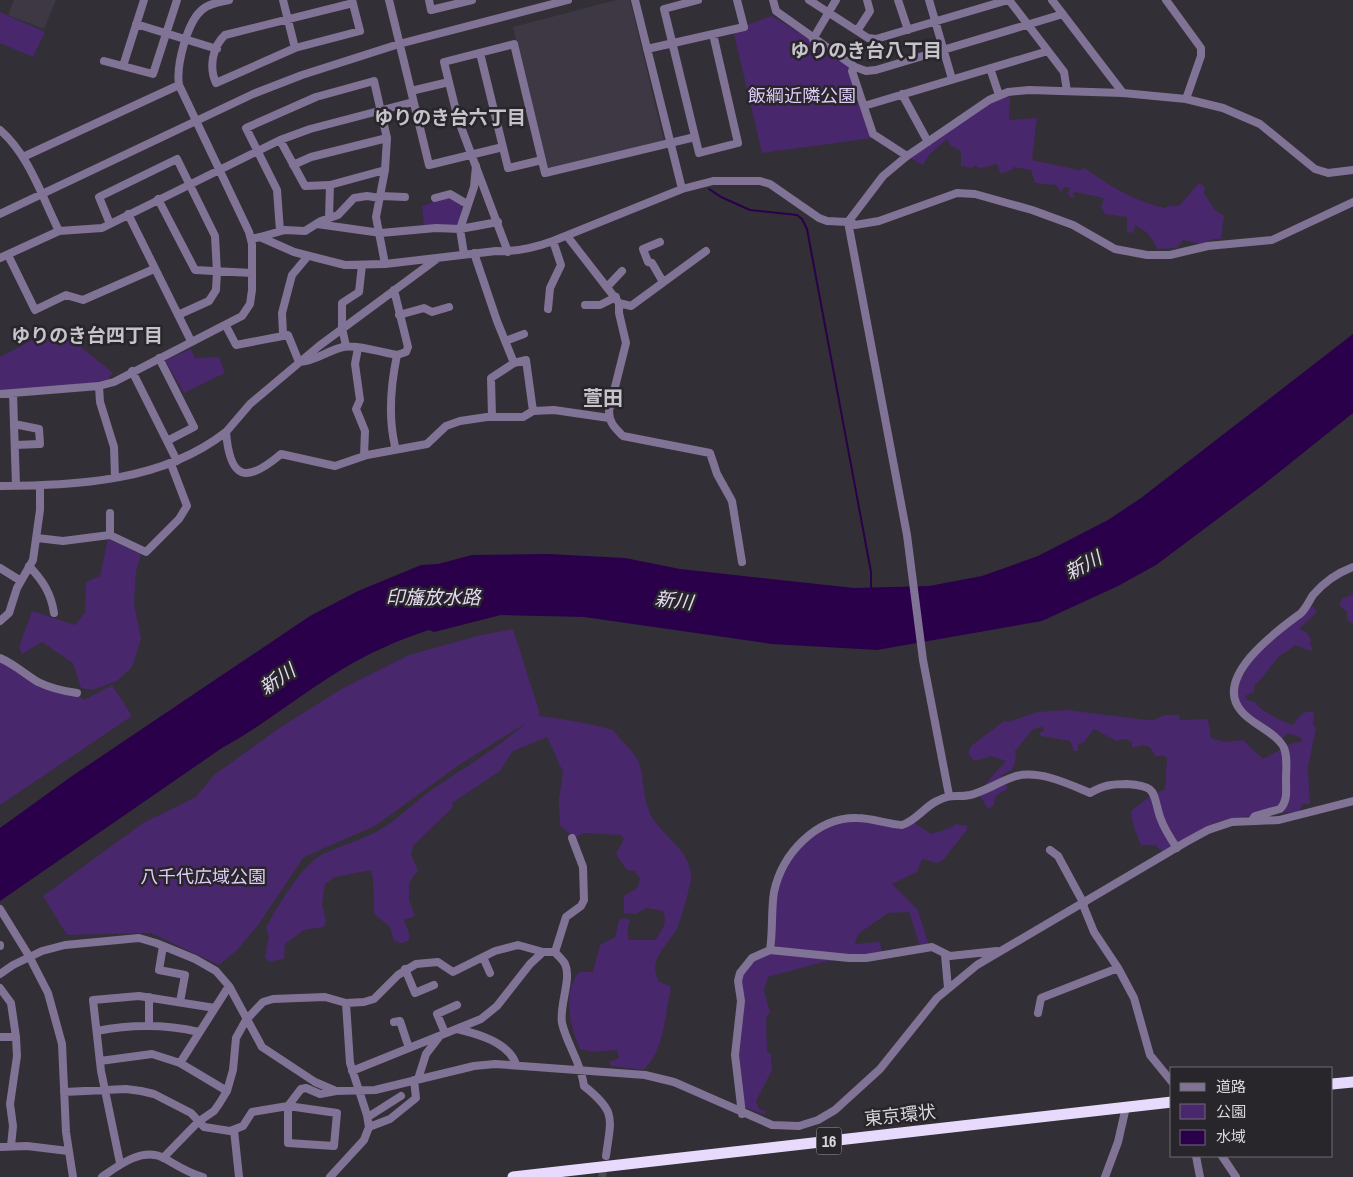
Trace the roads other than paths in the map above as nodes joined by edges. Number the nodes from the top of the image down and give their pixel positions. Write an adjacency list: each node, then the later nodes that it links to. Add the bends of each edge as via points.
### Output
1 (144, 0): 27 (street)
2 (177, 0): 31 (street)
3 (229, 0): 34 (street, via 203,8 192,22)
4 (283, 0): 25 (street)
5 (388, 0): 35 (street)
6 (429, 0): 22 (street, via 431,10)
7 (472, 0): 22 (street)
8 (568, 0): 35 (street)
9 (635, 0): 39 (street)
10 (698, 0): 36 (street, via 664,9)
11 (737, 0): 32 (street, via 744,27)
12 (773, 0): 33 (street, via 776,11)
13 (809, 0): 23 (street)
14 (836, 0): 23 (street)
15 (867, 0): 29 (street, via 870,10)
16 (898, 0): 30 (street)
17 (928, 0): 26 (street)
18 (1009, 0): 26 (street); 28 (street)
19 (1052, 0): 24 (street)
20 (1166, 0): 55 (street, via 1202,48)
21 (353, 2): 25 (street); 37 (street, via 360,31)
22 (460, 2)
23 (830, 13): 29 (street); 33 (street)
24 (1063, 14): 28 (street); 52 (street)
25 (288, 19): 37 (street); 38 (street, via 230,33 221,39)
26 (935, 22): 30 (street); 40 (street)
27 (136, 24): 31 (street); 44 (street)
28 (1028, 24): 40 (street); 41 (street)
29 (857, 30): 30 (street, via 876,40)
30 (908, 30)
31 (166, 33): 34 (street); 44 (street, via 153,74)
32 (713, 34): 36 (street); 61 (street, via 738,143 699,153)
33 (813, 38): 45 (street)
34 (186, 39): 38 (street); 49 (street, via 178,67)
35 (399, 44): 50 (street); 59 (street, via 302,75)
36 (672, 44): 39 (street); 61 (street)
37 (295, 48): 38 (street, via 216,83 211,70)
38 (216, 49)
39 (647, 49): 65 (street)
40 (944, 50): 45 (street, via 876,70); 47 (street)
41 (1048, 51): 46 (street); 51 (street, via 1064,72)
42 (480, 53): 48 (street, via 444,62); 66 (street); 71 (street, via 514,44)
43 (104, 61): 44 (street)
44 (123, 66)
45 (855, 67): 57 (street, via 852,71)
46 (990, 68): 47 (street); 54 (street)
47 (952, 79): 53 (street)
48 (449, 82): 50 (street); 68 (street, via 458,119)
49 (179, 85): 59 (street); 70 (street)
50 (411, 91): 56 (street)
51 (1067, 91): 52 (street); 54 (street, via 1017,91)
52 (1123, 93): 55 (street)
53 (902, 94): 57 (street); 64 (street)
54 (999, 95): 64 (street)
55 (1186, 99): 76 (street, via 1222,108 1260,124 1315,169 1328,173)
56 (413, 102): 58 (street); 68 (street, via 429,165)
57 (864, 106): 69 (street, via 873,134)
58 (381, 110): 62 (street); 63 (street); 67 (street, via 374,81 316,97 246,128)
59 (196, 121): 74 (street); 80 (street)
60 (0, 130): 70 (street)
61 (695, 137): 65 (street)
62 (387, 138): 72 (street); 75 (street)
63 (280, 140): 67 (street); 72 (street)
64 (928, 142): 69 (street)
65 (670, 143): 71 (street, via 545,173); 79 (street)
66 (503, 147): 68 (street); 71 (street, via 508,168)
67 (258, 151): 74 (street); 96 (street, via 277,190)
68 (472, 154): 73 (street)
69 (907, 156): 90 (street, via 883,176)
70 (23, 157): 80 (street)
71 (542, 160)
72 (293, 164): 78 (street, via 305,186)
73 (476, 166): 86 (street, via 474,187); 91 (street)
74 (220, 169): 77 (street); 99 (street)
75 (385, 170): 78 (street); 81 (street)
76 (1353, 170)
77 (189, 184): 84 (street); 92 (street, via 178,159 99,197); 114 (street, via 215,236)
78 (330, 185): 89 (street)
79 (682, 189): 90 (street, via 713,181 760,181 770,184 819,218); 98 (street)
80 (41, 195): 87 (street); 95 (street)
81 (380, 197): 82 (street); 89 (street, via 354,198 338,215); 97 (street, via 376,217)
82 (405, 197)
83 (435, 198): 86 (street, via 450,194)
84 (158, 199): 88 (street); 114 (street, via 194,270)
85 (1353, 202): 90 (street, via 1272,240 1208,246 1170,254 1115,249 1073,225 975,194 957,193 874,222 855,225)
86 (467, 204): 94 (street)
87 (0, 214)
88 (128, 214): 92 (street); 112 (street)
89 (330, 218): 93 (street)
90 (849, 221): 167 (street, via 907,535 922,655)
91 (498, 222): 94 (street); 103 (street)
92 (110, 224): 95 (street, via 93,230)
93 (317, 224): 96 (street, via 305,231); 97 (street)
94 (460, 229): 97 (street); 105 (street)
95 (59, 231): 106 (street)
96 (280, 231): 99 (street)
97 (380, 233): 110 (street)
98 (567, 236): 100 (street); 117 (street)
99 (255, 238): 107 (street); 115 (street)
100 (553, 241): 103 (street); 122 (street, via 561,265 550,288)
101 (660, 242): 116 (street, via 643,249)
102 (706, 251): 116 (street)
103 (508, 252): 104 (street)
104 (474, 253): 105 (street); 130 (street)
105 (464, 254): 108 (street)
106 (8, 255): 109 (street); 112 (street, via 35,310 66,295 83,300)
107 (308, 256): 111 (street, via 345,265); 127 (street, via 292,275 282,313)
108 (438, 257): 110 (street); 118 (street)
109 (0, 258)
110 (384, 264): 111 (street)
111 (362, 265): 126 (street, via 359,292 342,303)
112 (154, 269): 123 (street)
113 (622, 270): 117 (street)
114 (217, 272): 115 (street); 123 (street, via 216,290 209,301)
115 (252, 273): 125 (street, via 250,304 242,316)
116 (663, 282): 119 (street, via 632,306)
117 (607, 287): 119 (street)
118 (394, 290): 124 (street); 126 (street)
119 (617, 300): 120 (street); 143 (street, via 626,343)
120 (585, 305)
121 (448, 307): 124 (street, via 432,312 424,308)
122 (548, 309)
123 (178, 315): 129 (street)
124 (400, 315): 133 (street, via 408,347 406,352)
125 (226, 326): 127 (street, via 236,345); 129 (street)
126 (342, 328): 131 (street); 135 (street)
127 (283, 334): 135 (street, via 288,335)
128 (524, 334): 130 (street)
129 (191, 341): 134 (street)
130 (505, 341): 136 (street)
131 (346, 346): 132 (street); 135 (street, via 313,361)
132 (358, 348): 133 (street); 149 (street, via 355,364 360,400 356,409 365,431)
133 (397, 355): 148 (street, via 393,373)
134 (159, 358): 137 (street); 146 (street, via 194,426)
135 (299, 362): 145 (street, via 250,404)
136 (514, 363): 141 (street, via 526,360); 142 (street, via 491,378)
137 (132, 371): 138 (street, via 114,382); 146 (street)
138 (99, 386): 139 (street); 151 (street, via 100,402 114,447)
139 (13, 393): 140 (street); 144 (street)
140 (0, 394)
141 (533, 411): 142 (street, via 523,417); 143 (street, via 569,410)
142 (492, 417): 148 (street, via 460,421 446,426 427,444)
143 (609, 418): 158 (street, via 623,436 710,453 732,501)
144 (14, 424): 147 (street); 147 (street, via 39,429 40,444)
145 (226, 432): 149 (street, via 232,464 239,473 246,474 266,466 281,454 293,454 330,466); 150 (street)
146 (167, 441): 150 (street)
147 (14, 445): 153 (street)
148 (393, 450): 149 (street)
149 (364, 456)
150 (174, 462): 151 (street, via 149,472); 156 (street, via 187,506 179,519 146,552)
151 (115, 477): 154 (street)
152 (0, 486): 153 (street)
153 (16, 486): 154 (street)
154 (40, 486): 157 (street)
155 (110, 513): 156 (street)
156 (110, 535): 157 (street, via 63,541)
157 (37, 538): 159 (street)
158 (742, 562)
159 (30, 566): 162 (street); 163 (street, via 52,596)
160 (1353, 567): 171 (street, via 1322,586 1305,609 1254,652 1238,677 1236,699 1240,710 1279,742 1285,751 1286,795 1283,807 1255,816)
161 (0, 568): 162 (street)
162 (22, 581): 164 (street, via 9,613)
163 (54, 613)
164 (0, 621)
165 (0, 658): 166 (street, via 39,682)
166 (77, 693)
167 (949, 795): 173 (street, via 969,795 1027,774 1090,793 1110,784 1143,785 1156,796 1164,828); 179 (street, via 902,825 857,818 832,822 812,830 799,844 778,878)
168 (1353, 797): 170 (street)
169 (1353, 801): 170 (street)
170 (1341, 802): 171 (street, via 1290,818)
171 (1252, 820): 173 (street, via 1225,824)
172 (572, 838): 181 (street, via 583,867 584,900 566,917)
173 (1177, 848): 175 (street)
174 (1050, 850): 175 (street, via 1058,856)
175 (1083, 904): 178 (street); 185 (street, via 1094,932)
176 (2, 912): 183 (street)
177 (163, 946): 183 (street, via 139,938 65,945); 190 (street, via 216,971); 194 (street, via 159,970 184,975)
178 (1004, 949): 182 (street); 192 (street)
179 (770, 950): 182 (street, via 849,958 932,946); 230 (street, via 752,958 738,981 741,1001 735,1055)
180 (543, 952): 181 (street); 184 (street, via 518,945); 202 (street, via 487,1014)
181 (555, 952): 212 (street, via 565,964 562,1022)
182 (945, 955): 192 (street)
183 (30, 956): 188 (street); 222 (street, via 48,993 62,1044)
184 (483, 956): 186 (street, via 453,972 432,961); 187 (street)
185 (1118, 968): 198 (street, via 1041,998); 215 (street, via 1138,1007 1150,1055)
186 (406, 970): 189 (street, via 415,993); 195 (street, via 374,1000)
187 (490, 973)
188 (0, 974)
189 (434, 985)
190 (229, 986): 197 (street); 199 (street)
191 (0, 988): 207 (street, via 11,1003)
192 (948, 988): 230 (street, via 880,1069 835,1110 818,1120 787,1127)
193 (149, 997): 194 (street); 201 (street); 203 (street, via 115,996 94,1000)
194 (180, 1002): 197 (street)
195 (346, 1003): 199 (street, via 325,997 273,998 264,1002); 213 (street)
196 (457, 1005): 205 (street, via 437,1014)
197 (215, 1008): 204 (street)
198 (1038, 1013)
199 (246, 1020): 220 (street, via 236,1038 234,1070); 223 (street, via 262,1047)
200 (394, 1022): 208 (street, via 400,1021)
201 (149, 1025): 203 (street); 204 (street)
202 (457, 1029): 205 (street); 211 (street, via 476,1034 508,1050)
203 (97, 1031): 209 (street)
204 (199, 1032): 210 (street)
205 (442, 1034): 208 (street); 214 (street, via 426,1054)
206 (0, 1037): 207 (street)
207 (16, 1037): 235 (street, via 17,1056 10,1104)
208 (410, 1048): 213 (street)
209 (100, 1061): 210 (street, via 152,1054); 219 (street)
210 (180, 1063): 220 (street)
211 (516, 1064): 212 (street); 214 (street, via 474,1066)
212 (582, 1069): 230 (street, via 633,1072 674,1082); 238 (street, via 584,1086 601,1100 610,1114)
213 (352, 1071): 224 (street)
214 (416, 1080): 224 (street); 233 (street, via 416,1098 390,1119)
215 (1170, 1080)
216 (1353, 1082): 217 (highway)
217 (1333, 1084)
218 (1353, 1089): 221 (highway)
219 (104, 1091): 222 (street); 232 (street, via 126,1089 154,1094 191,1113); 242 (street)
220 (227, 1091): 232 (street, via 214,1111)
221 (1333, 1091)
222 (64, 1092): 237 (street)
223 (336, 1092): 224 (street); 227 (street, via 320,1094 301,1089)
224 (358, 1092): 231 (street)
225 (401, 1096): 231 (street)
226 (1170, 1102): 229 (highway, 東京環状 / 16)
227 (288, 1106): 227 (street, via 288,1143 334,1146 337,1113); 234 (street, via 252,1112 243,1126)
228 (1170, 1110): 229 (highway, 東京環状 / 16)
229 (1125, 1111): 248 (highway, 東京環状 / 16); 249 (highway, 東京環状 / 16); 250 (street)
230 (742, 1114)
231 (368, 1117): 233 (street)
232 (198, 1122): 234 (street, via 204,1127); 241 (street)
233 (369, 1128): 247 (street, via 364,1140)
234 (234, 1130): 246 (street)
235 (11, 1146): 236 (street); 237 (street)
236 (0, 1148)
237 (68, 1151): 243 (street)
238 (606, 1156)
239 (1196, 1157): 251 (street)
240 (1223, 1157): 252 (street)
241 (163, 1158): 242 (street, via 142,1156); 245 (street, via 182,1171)
242 (120, 1163): 244 (street)
243 (73, 1177)
244 (102, 1177)
245 (203, 1177)
246 (239, 1177)
247 (330, 1177)
248 (513, 1177)
249 (576, 1177)
250 (1105, 1177)
251 (1200, 1177)
252 (1236, 1177)

